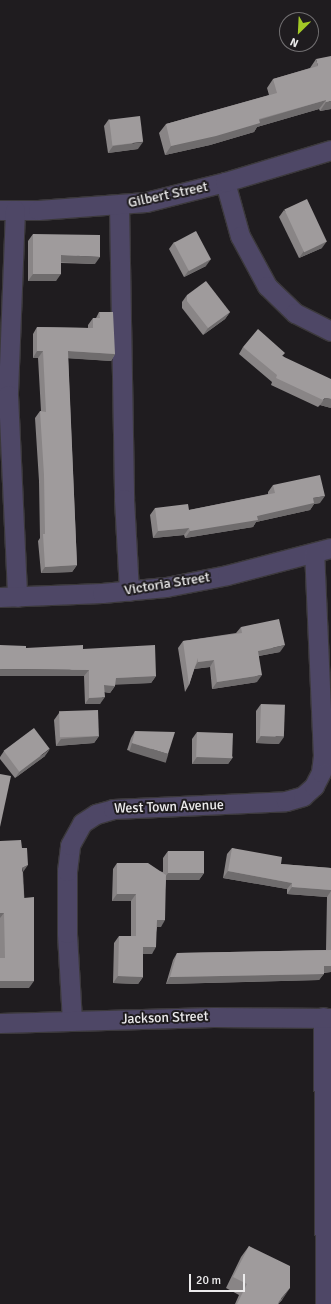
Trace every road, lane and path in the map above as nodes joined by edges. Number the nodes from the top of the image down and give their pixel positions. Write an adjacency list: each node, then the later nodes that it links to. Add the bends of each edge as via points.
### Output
1 (331, 150): 2 (street, Gilbert Street)
2 (225, 182): 3 (street, Gilbert Street, via 157,199); 5 (street, via 240,236 267,286 295,313)
3 (119, 205): 4 (street, Gilbert Street); 7 (street, via 124,499)
4 (7, 210): 8 (street)
5 (331, 331)
6 (322, 550): 7 (street, Victoria Street, via 227,575 166,587); 10 (street, West Town Avenue, via 323,756 321,772 314,786 303,796 286,801 113,808 96,814 82,823 70,845 67,871 67,933)
7 (129, 591): 8 (street, Victoria Street)
8 (8, 597)
9 (327, 1017): 10 (street, Jackson Street); 12 (street)
10 (72, 1021): 11 (street, Jackson Street)
11 (0, 1023)
12 (325, 1304)

